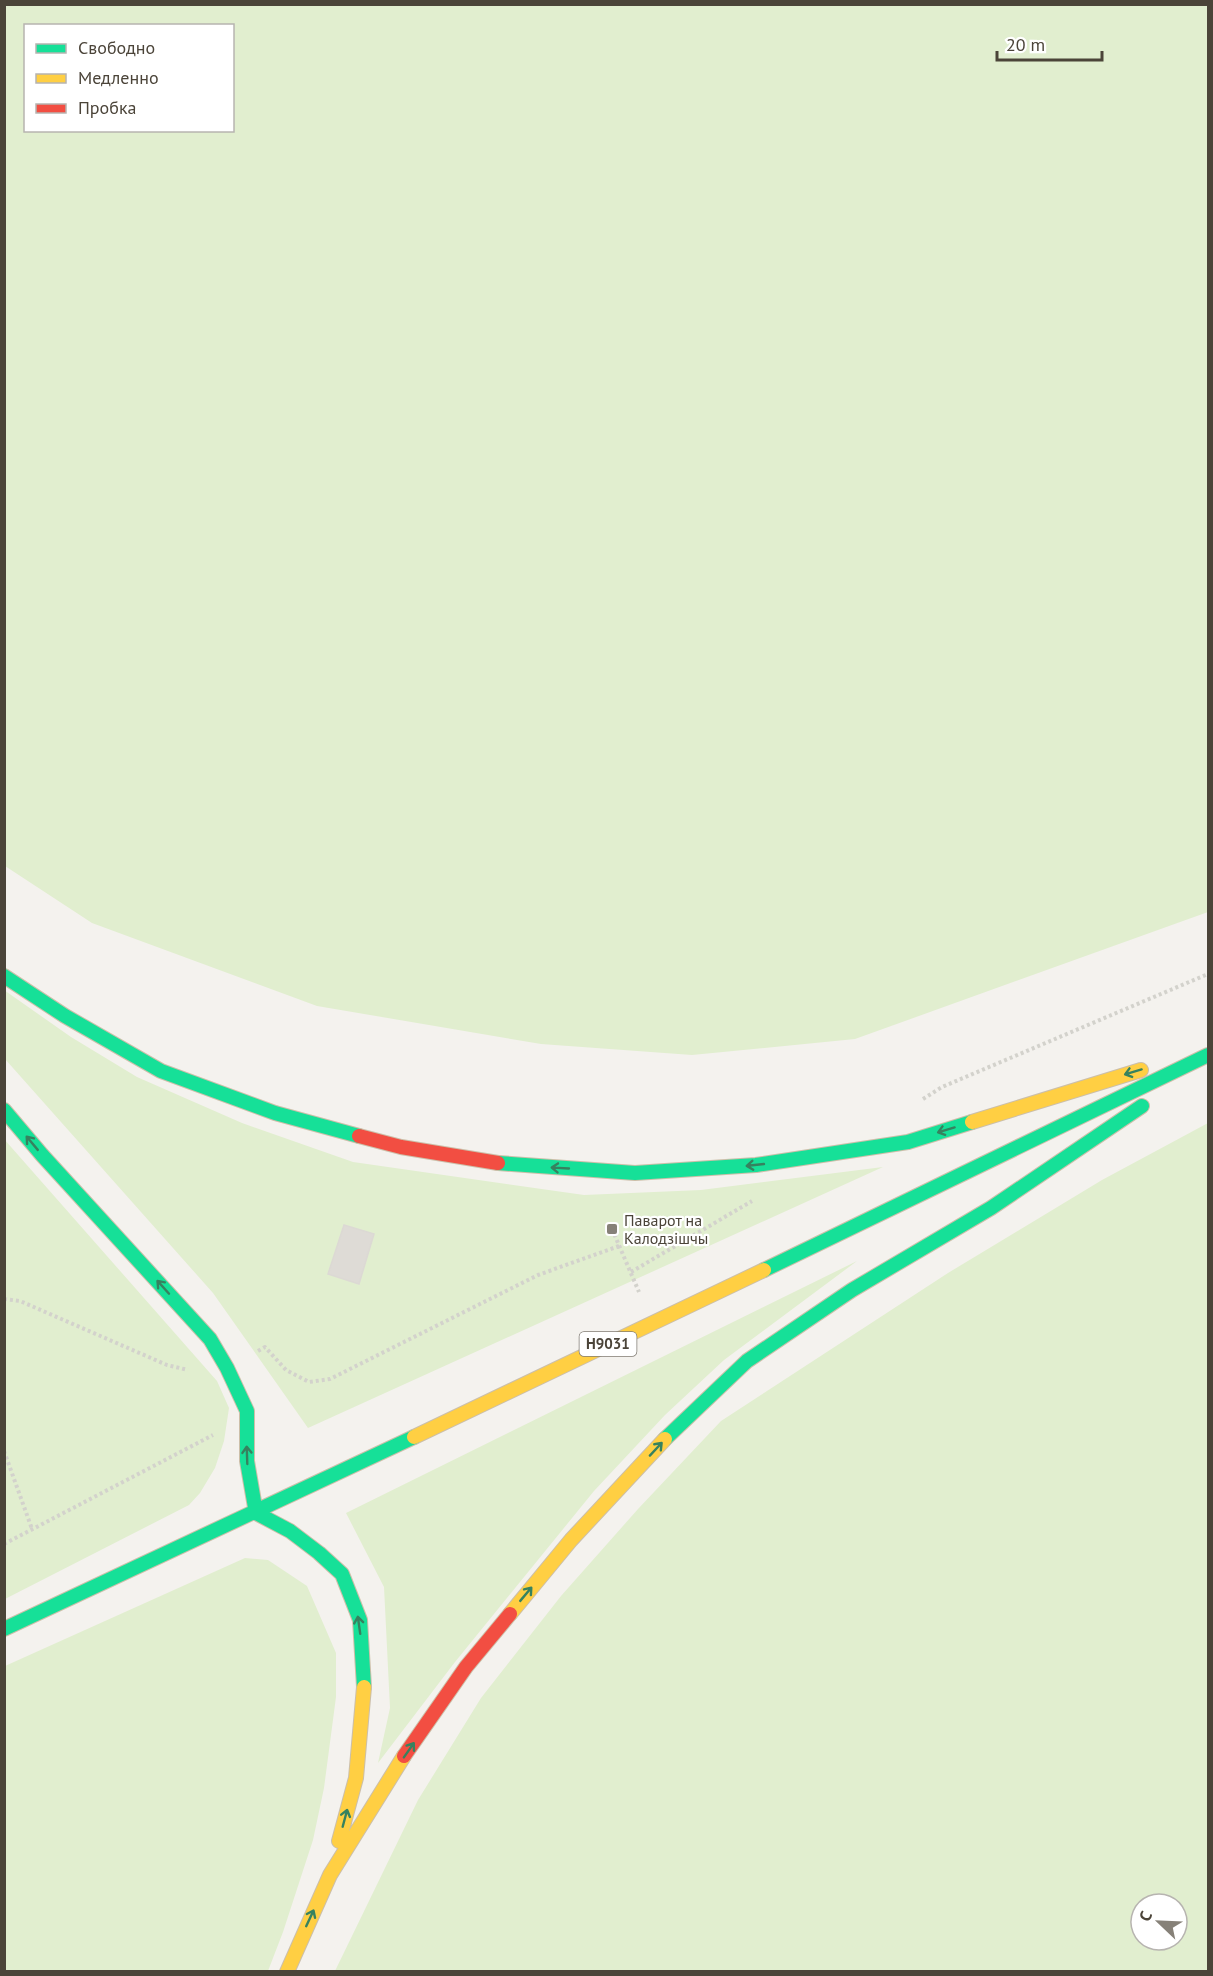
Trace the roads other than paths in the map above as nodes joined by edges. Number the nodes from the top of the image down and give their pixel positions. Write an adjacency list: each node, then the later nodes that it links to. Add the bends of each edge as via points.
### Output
1 (4, 976): 2 (highway, one-way to 1, via 908,1142 756,1166 635,1173 601,1171 510,1165 401,1147 275,1113 161,1071)
2 (1209, 1049)
3 (1209, 1055): 6 (highway, Н9031)
4 (1209, 1062): 8 (highway, one-way to 4, via 466,1667 571,1540 680,1423 747,1361 852,1290 991,1208)
5 (4, 1110): 6 (highway, one-way to 5, via 247,1461 247,1411 210,1339)
6 (256, 1513): 7 (highway, Н9031); 8 (highway, one-way to 6, via 356,1778 364,1691 360,1620 342,1574 290,1531)
7 (4, 1629)
8 (330, 1875): 9 (highway, one-way to 8)
9 (287, 1971)

